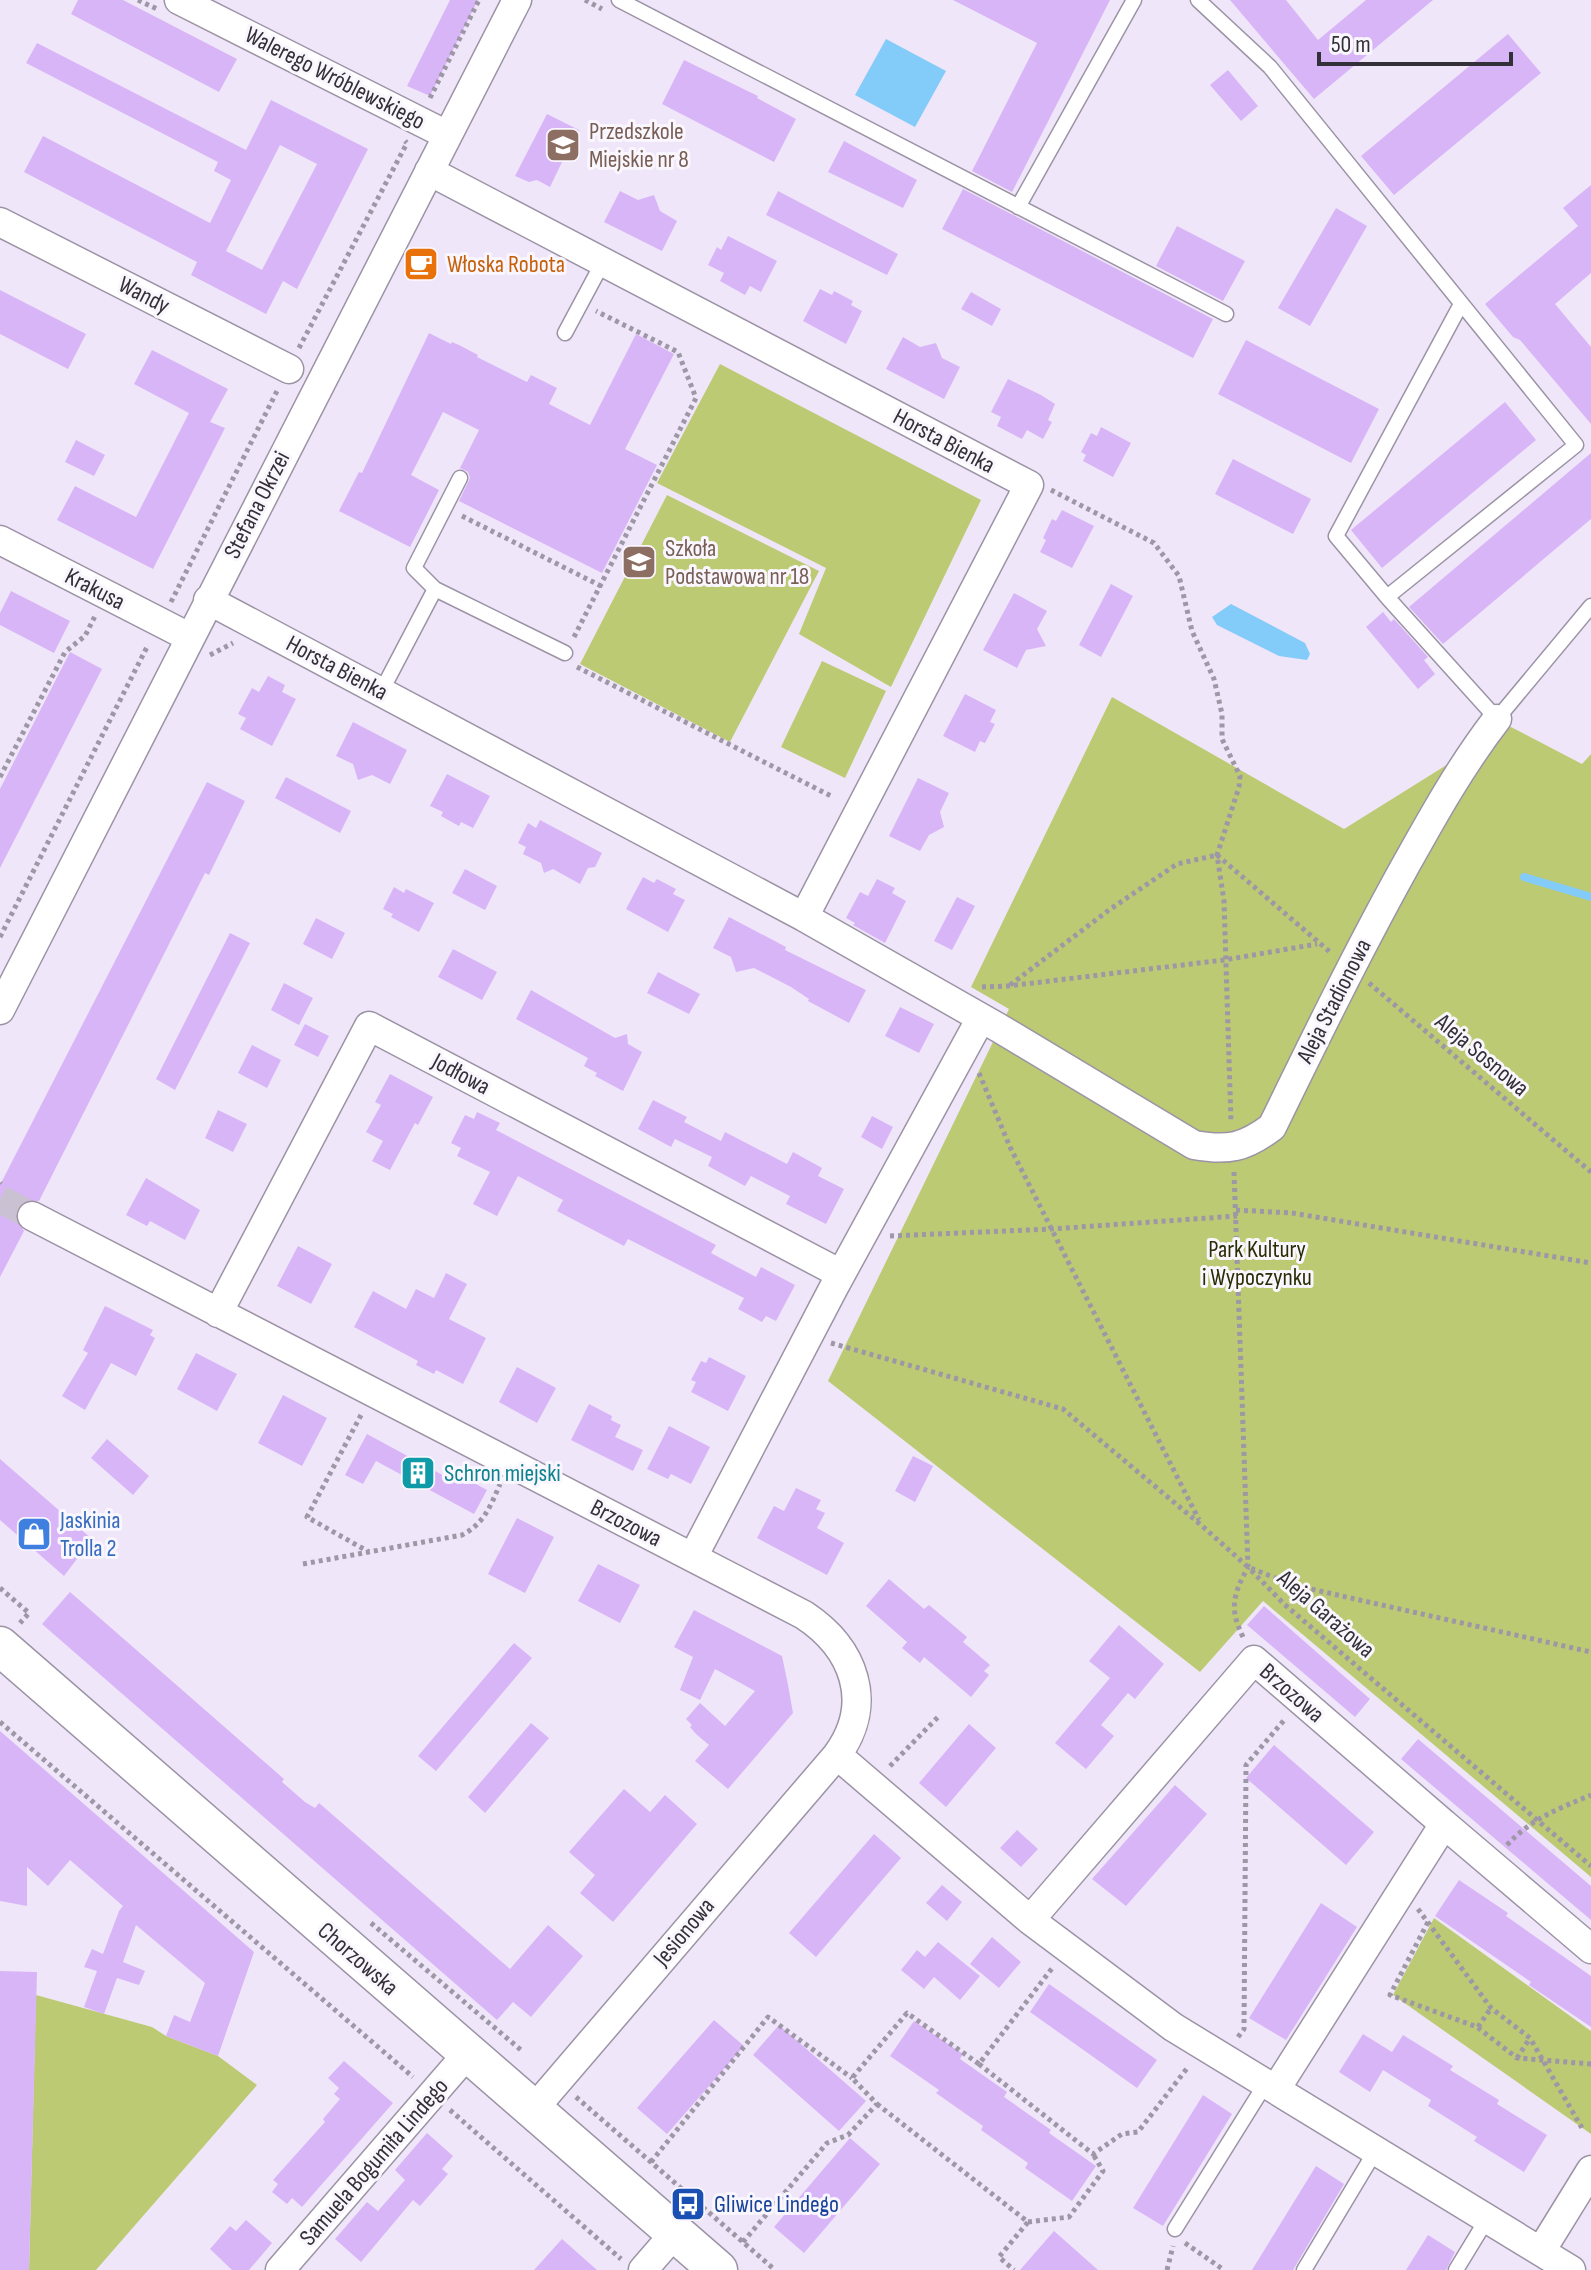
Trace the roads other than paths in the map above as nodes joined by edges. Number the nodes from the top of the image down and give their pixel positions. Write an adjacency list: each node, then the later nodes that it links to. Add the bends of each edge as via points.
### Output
1 (179, 0): 6 (street, Walerego Wróblewskiego)
2 (517, 0): 6 (street, Stefana Okrzei)
3 (619, 0): 8 (lane)
4 (1134, 0): 8 (lane)
5 (1198, 0): 11 (lane, via 1270,67)
6 (447, 135): 7 (street, Stefana Okrzei)
7 (429, 171): 10 (street, Horsta Bienka); 19 (street, Stefana Okrzei)
8 (1018, 207): 12 (lane)
9 (0, 222): 14 (street, Wandy)
10 (603, 262): 13 (lane); 25 (street, Horsta Bienka, via 1029,485)
11 (1461, 304): 18 (lane, via 1336,536); 18 (lane, via 1576,445)
12 (1226, 314)
13 (565, 333)
14 (289, 369)
15 (460, 478): 17 (lane, via 414,568)
16 (0, 540): 21 (street, Krakusa)
17 (435, 589): 22 (lane); 23 (lane)
18 (1387, 597): 24 (lane)
19 (208, 600): 21 (street, Stefana Okrzei); 23 (street, Horsta Bienka)
20 (1591, 606): 24 (lane, Aleja Stadionowa)
21 (189, 637): 26 (street, Stefana Okrzei)
22 (565, 653)
23 (381, 692): 25 (street, Horsta Bienka)
24 (1497, 719): 27 (street, Aleja Stadionowa, via 1448,789 1350,966 1272,1127 1254,1141 1232,1148 1194,1145)
25 (804, 917): 27 (street, Horsta Bienka)
26 (0, 1010)
27 (981, 1018): 29 (street)
28 (32, 1216): 30 (street, Brzozowa)
29 (841, 1274): 30 (street, Jodłowa, via 369,1026); 31 (street, via 824,1336)
30 (218, 1313): 31 (street, Brzozowa)
31 (693, 1557): 33 (street, Brzozowa, via 804,1615 840,1646 856,1686 856,1709 848,1740)
32 (0, 1646): 37 (main road, Chorzowska)
33 (837, 1755): 35 (street); 39 (street, Jesionowa)
34 (1444, 1824): 35 (street, Brzozowa, via 1254,1660); 36 (street, Brzozowa); 38 (street)
35 (1030, 1920): 38 (street, via 1173,2027)
36 (1591, 1949)
37 (468, 2053): 39 (main road, Chorzowska); 47 (street, Samuela Bogumiła Lindego)
38 (1271, 2086): 40 (street); 43 (lane)
39 (533, 2110): 44 (main road, Chorzowska)
40 (1376, 2150): 42 (street); 49 (lane)
41 (1591, 2170): 45 (street)
42 (1487, 2219): 45 (street); 50 (lane)
43 (1175, 2232)
44 (675, 2233): 46 (street); 48 (main road, Chorzowska)
45 (1541, 2251): 51 (street)
46 (632, 2265)
47 (280, 2270)
48 (718, 2270)
49 (1304, 2270)
50 (1456, 2270)
51 (1571, 2270)

